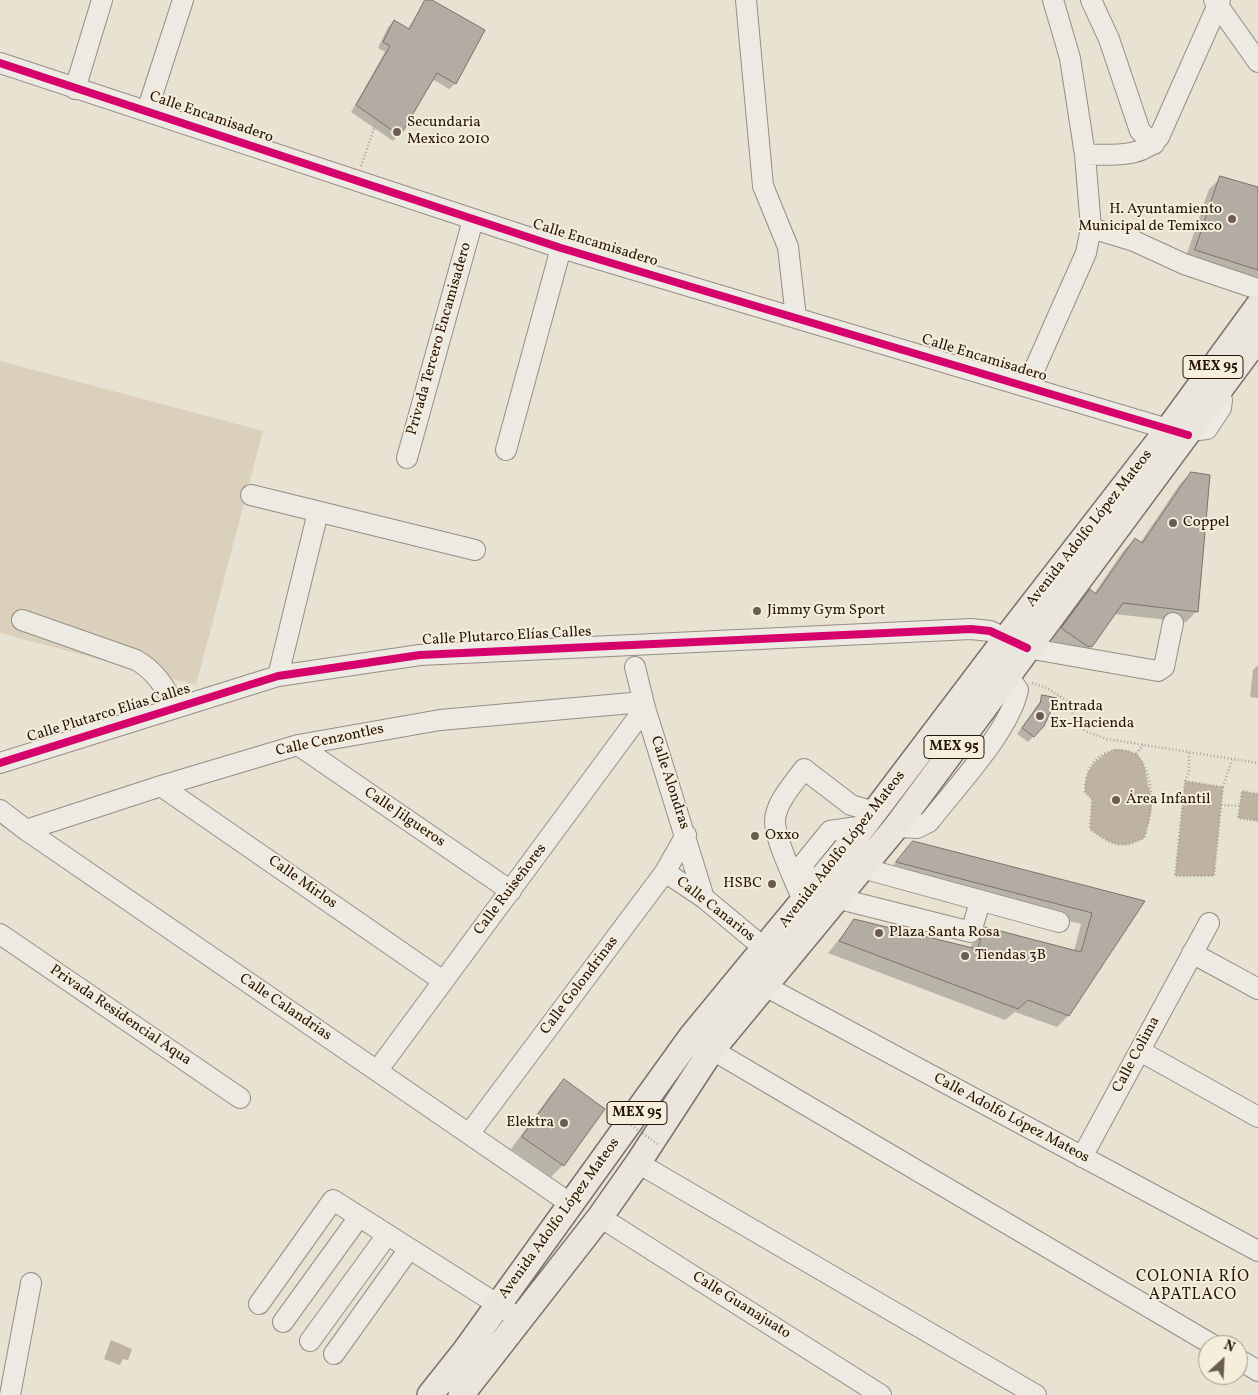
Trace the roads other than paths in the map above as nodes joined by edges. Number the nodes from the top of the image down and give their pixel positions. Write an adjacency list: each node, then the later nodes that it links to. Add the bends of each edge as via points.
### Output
1 (102, 0): 9 (street)
2 (183, 0): 10 (street)
3 (746, 0): 18 (street, via 763,186 788,247)
4 (1053, 0): 12 (street, via 1070,58)
5 (1091, 0): 11 (street, via 1110,39 1140,131)
6 (1217, 2): 7 (street); 11 (street)
7 (1258, 62)
8 (0, 63): 9 (street, Calle Encamisadero)
9 (75, 89): 10 (street, Calle Encamisadero)
10 (147, 111): 13 (street, Calle Encamisadero)
11 (1154, 144): 12 (street, via 1137,152)
12 (1085, 155): 14 (street)
13 (473, 220): 15 (street, Calle Encamisadero); 23 (street, Privada Tercero Encamisadero)
14 (1091, 228): 16 (street, via 1134,241 1184,264); 20 (street, via 1086,253)
15 (561, 248): 18 (street, Calle Encamisadero); 22 (street)
16 (1258, 289)
17 (1258, 306): 21 (main road, Avenida Adolfo López Mateos / MEX 95)
18 (796, 318): 20 (street, Calle Encamisadero)
19 (1258, 338): 21 (main road, Avenida Adolfo López Mateos / MEX 95, via 1223,388)
20 (1026, 386): 21 (street, Calle Encamisadero)
21 (1182, 432): 29 (main road, Avenida Adolfo López Mateos / MEX 95)
22 (506, 450)
23 (407, 458)
24 (251, 495): 25 (street)
25 (318, 512): 26 (street); 31 (street)
26 (475, 550)
27 (22, 620): 33 (street, via 146,665 168,692)
28 (1173, 623): 29 (street, Calle Plutarco Elías Calles, via 1164,668 1158,671)
29 (1017, 643): 31 (street, Calle Plutarco Elías Calles, via 990,631 971,629 608,645 420,655); 38 (main road, Avenida Adolfo López Mateos / MEX 95); 41 (main road, Avenida Adolfo López Mateos / MEX 95, via 1007,675)
30 (635, 667): 32 (street, Calle Alondras)
31 (278, 676): 33 (street, Calle Plutarco Elías Calles)
32 (644, 705): 34 (street, Calle Cenzontles, via 440,720); 40 (street, Calle Alondras); 43 (street, Calle Ruiseñores)
33 (175, 708): 35 (street, Calle Plutarco Elías Calles)
34 (298, 746): 36 (street, Calle Cenzontles); 43 (street, Calle Jilgueros)
35 (0, 763)
36 (161, 786): 39 (street, Calle Cenzontles); 53 (street, Calle Mirlos)
37 (0, 810): 39 (street, Calle Calandrias)
38 (864, 826): 41 (main road); 46 (main road, Avenida Adolfo López Mateos / MEX 95); 46 (street, via 851,805 804,769 783,799 775,819 777,836)
39 (26, 830): 59 (street, Calle Calandrias)
40 (686, 835): 42 (street, Calle Golondrinas); 44 (street, Calle Alondras)
41 (868, 861): 45 (main road, Avenida Adolfo López Mateos / MEX 95); 47 (street)
42 (666, 872): 44 (street, Calle Canarios); 62 (street, Calle Golondrinas)
43 (511, 891): 53 (street, Calle Ruiseñores)
44 (704, 898): 51 (street, Calle Canarios)
45 (836, 898): 47 (street, via 971,932); 54 (main road, Avenida Adolfo López Mateos / MEX 95)
46 (803, 901): 51 (main road, Avenida Adolfo López Mateos / MEX 95)
47 (980, 902): 48 (street)
48 (1059, 922)
49 (1208, 923): 52 (street, Calle Colima)
50 (0, 934): 60 (street, Privada Residencial Aqua)
51 (764, 948): 56 (main road, Avenida Adolfo López Mateos / MEX 95)
52 (1192, 953): 55 (street); 58 (street, Calle Colima)
53 (443, 981): 59 (street, Calle Ruiseñores)
54 (765, 986): 57 (main road, Avenida Adolfo López Mateos / MEX 95); 63 (street, Calle Adolfo López Mateos)
55 (1258, 989)
56 (691, 1036): 57 (street); 65 (main road, Avenida Adolfo López Mateos / MEX 95)
57 (711, 1051): 64 (main road, Avenida Adolfo López Mateos / MEX 95); 76 (street)
58 (1140, 1051): 61 (street); 63 (street, Calle Colima)
59 (377, 1071): 62 (street, Calle Calandrias)
60 (240, 1098)
61 (1258, 1117)
62 (469, 1134): 65 (street, Calle Calandrias)
63 (1082, 1157): 70 (street, Calle Adolfo López Mateos)
64 (638, 1163): 67 (main road, Avenida Adolfo López Mateos / MEX 95); 84 (street)
65 (571, 1204): 73 (main road, Avenida Adolfo López Mateos / MEX 95)
66 (359, 1216): 68 (street); 72 (street, via 333,1200); 75 (street)
67 (600, 1217): 74 (main road, Avenida Adolfo López Mateos / MEX 95); 83 (street, Calle Guanajuato)
68 (387, 1235): 69 (street); 77 (street)
69 (409, 1249): 73 (street); 78 (street)
70 (1258, 1251)
71 (31, 1283): 81 (street)
72 (259, 1304)
73 (498, 1306): 74 (street); 79 (main road, Avenida Adolfo López Mateos / MEX 95)
74 (520, 1319): 79 (main road, Avenida Adolfo López Mateos / MEX 95)
75 (283, 1322)
76 (1198, 1336)
77 (310, 1340)
78 (334, 1354)
79 (476, 1357): 80 (main road, Avenida Adolfo López Mateos / MEX 95); 82 (main road, Avenida Adolfo López Mateos / MEX 95)
80 (466, 1394)
81 (10, 1395)
82 (430, 1395)
83 (881, 1395)
84 (1036, 1395)

